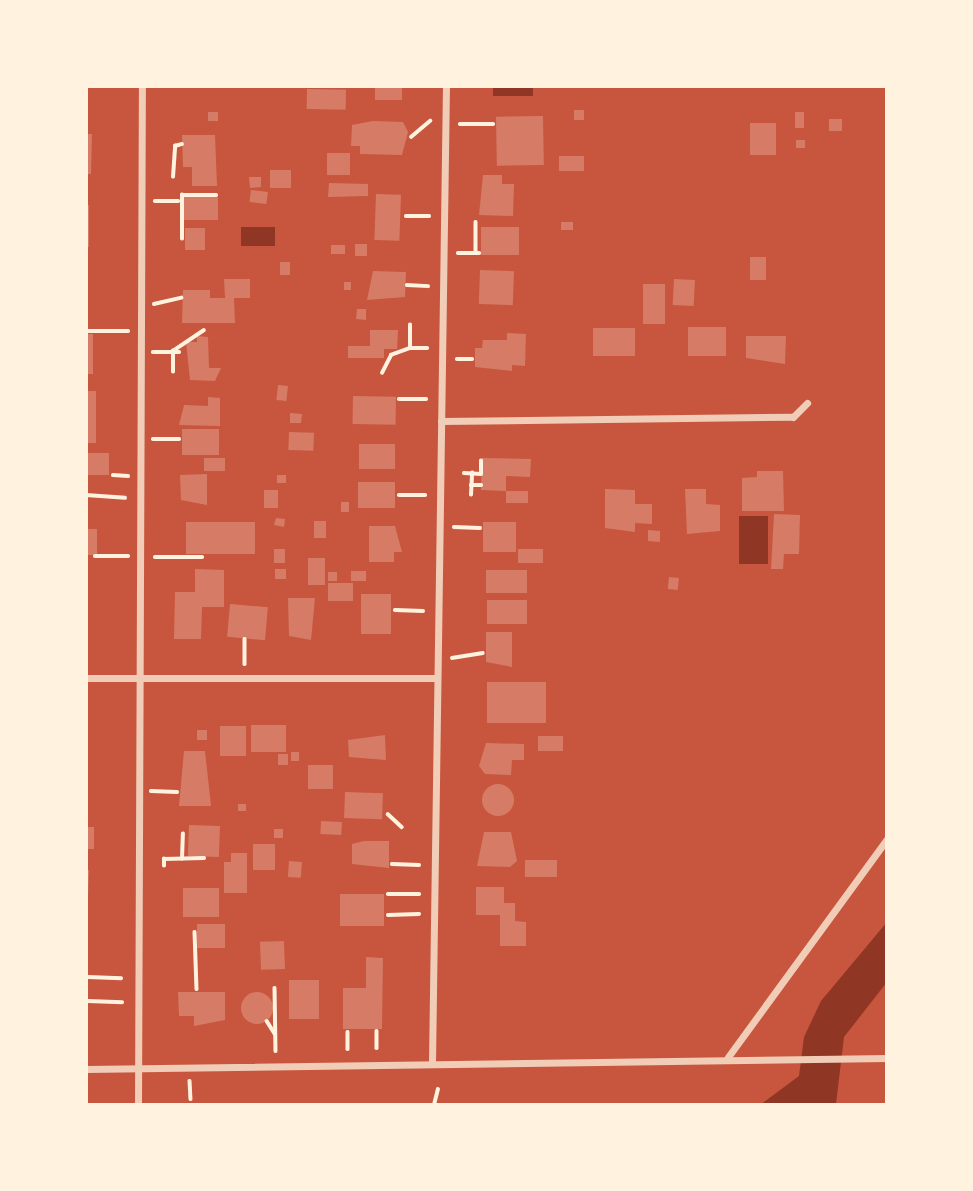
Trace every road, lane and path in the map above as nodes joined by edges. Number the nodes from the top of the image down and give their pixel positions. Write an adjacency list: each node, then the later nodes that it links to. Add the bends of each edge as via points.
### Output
1 (142, 86): 24 (street)
2 (446, 86): 37 (street)
3 (430, 121): 6 (path)
4 (460, 124): 5 (path)
5 (493, 124)
6 (411, 137)
7 (183, 144): 8 (path, via 175,146)
8 (173, 177)
9 (216, 195): 11 (path, via 182,195)
10 (154, 201): 11 (path)
11 (178, 201): 15 (path)
12 (406, 216): 13 (path)
13 (429, 216)
14 (476, 222): 16 (path, via 478,253)
15 (182, 239)
16 (458, 253)
17 (407, 285): 18 (path)
18 (428, 286)
19 (181, 298): 20 (path)
20 (154, 304)
21 (410, 325): 25 (path)
22 (204, 330): 27 (path)
23 (86, 331): 24 (path)
24 (141, 331): 49 (street)
25 (410, 348): 26 (path); 33 (path, via 391,355)
26 (427, 348)
27 (173, 351): 28 (path); 29 (path); 32 (path)
28 (153, 352)
29 (179, 352)
30 (456, 359): 31 (path)
31 (472, 359)
32 (173, 372)
33 (382, 373)
34 (399, 399): 35 (path)
35 (426, 399)
36 (807, 403): 37 (street, via 793,417)
37 (441, 421): 50 (street)
38 (153, 439): 39 (path)
39 (179, 439)
40 (481, 461): 42 (path, via 481,474)
41 (464, 473): 42 (path)
42 (472, 473): 43 (path)
43 (471, 485): 44 (path); 48 (path)
44 (481, 485)
45 (86, 495): 49 (path)
46 (399, 495): 47 (path)
47 (425, 495)
48 (471, 495)
49 (139, 498): 53 (street)
50 (439, 527): 51 (path); 60 (street)
51 (480, 528)
52 (95, 556): 53 (path)
53 (139, 556): 63 (street)
54 (152, 556): 55 (path)
55 (202, 557)
56 (395, 610): 57 (path)
57 (422, 611)
58 (245, 639): 61 (path)
59 (483, 653): 60 (path)
60 (437, 658): 64 (street)
61 (245, 664)
62 (86, 678): 63 (street)
63 (139, 678): 64 (street); 65 (street)
64 (437, 678): 96 (street)
65 (138, 791): 66 (path); 97 (street)
66 (177, 792)
67 (388, 814): 68 (path)
68 (402, 827)
69 (183, 834): 72 (path)
70 (887, 839): 94 (street)
71 (204, 858): 72 (path)
72 (182, 859): 75 (path, via 164,859)
73 (392, 864): 74 (path)
74 (419, 865)
75 (164, 866)
76 (388, 894): 77 (path)
77 (419, 894)
78 (419, 914): 79 (path)
79 (388, 915)
80 (195, 932): 84 (path)
81 (88, 978): 82 (path)
82 (121, 978)
83 (275, 988): 90 (path)
84 (197, 989)
85 (88, 1001): 86 (path)
86 (121, 1002)
87 (267, 1021): 90 (path)
88 (377, 1031): 91 (path)
89 (348, 1032): 92 (path)
90 (275, 1034): 93 (path)
91 (377, 1048)
92 (348, 1049)
93 (276, 1051)
94 (728, 1057): 95 (street); 96 (street)
95 (887, 1058)
96 (432, 1063): 97 (street)
97 (138, 1068): 98 (street); 100 (street)
98 (86, 1069)
99 (438, 1089): 101 (path)
100 (138, 1105)
101 (434, 1105)

